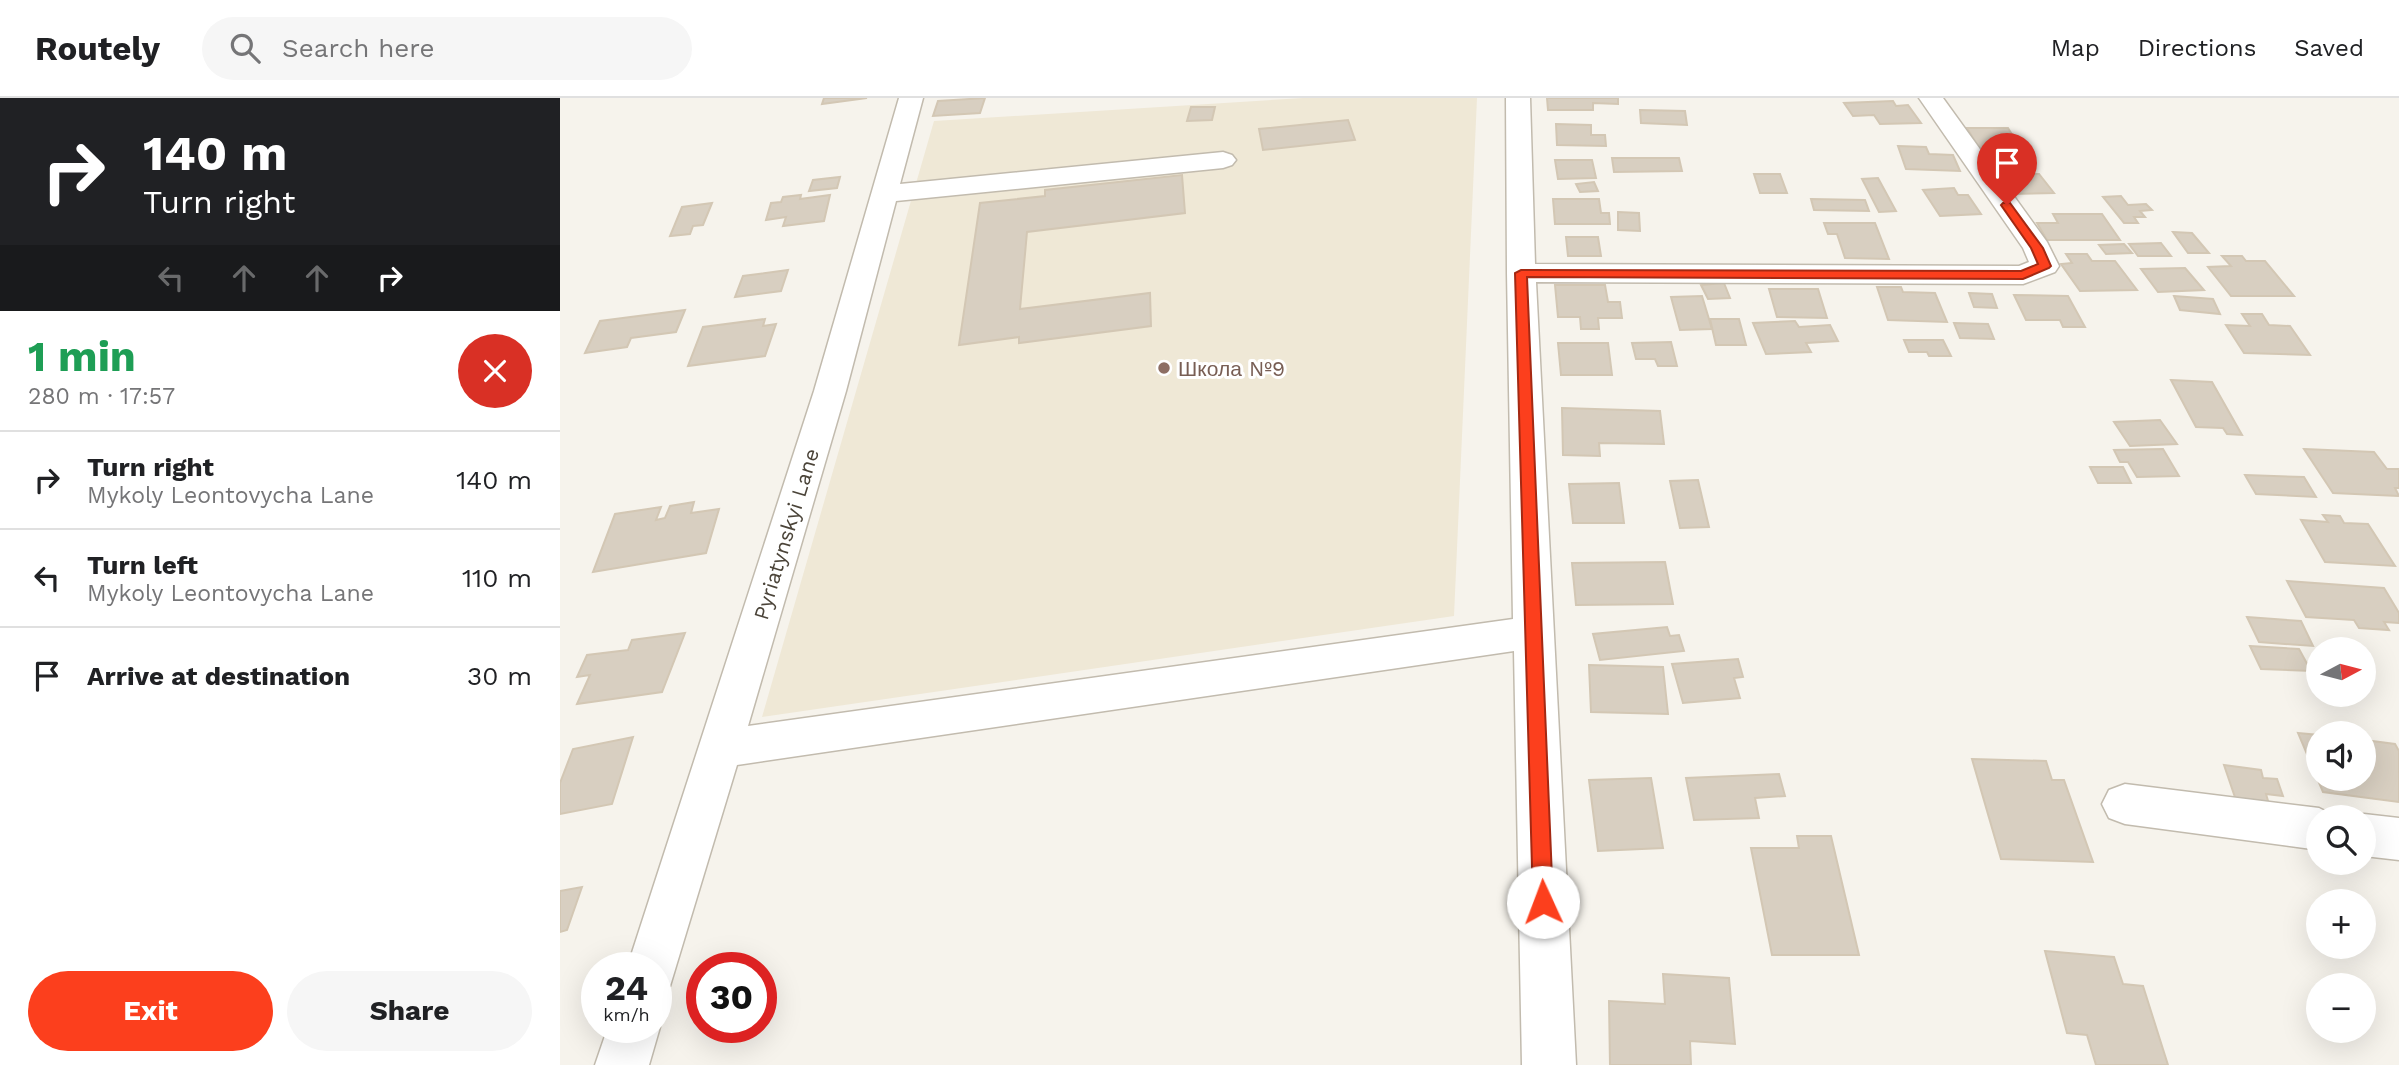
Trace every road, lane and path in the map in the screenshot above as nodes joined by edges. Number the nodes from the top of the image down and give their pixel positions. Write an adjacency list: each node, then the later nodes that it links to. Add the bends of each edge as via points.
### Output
1 (911, 98): 5 (street, Pyriatynskyi Lane)
2 (1518, 98): 6 (street)
3 (1931, 98): 6 (street, via 2045,266 2023,275)
4 (1223, 160): 5 (street)
5 (884, 194): 8 (street, Pyriatynskyi Lane, via 830,391)
6 (1521, 273): 7 (street)
7 (1533, 632): 8 (street); 16 (street)
8 (720, 749): 13 (street, Pyriatynskyi Lane)
9 (2125, 804): 10 (street)
10 (2306, 827)
11 (2376, 836): 12 (street)
12 (2399, 839)
13 (658, 952)
14 (629, 1043): 15 (street)
15 (622, 1065)
16 (1549, 1065)

